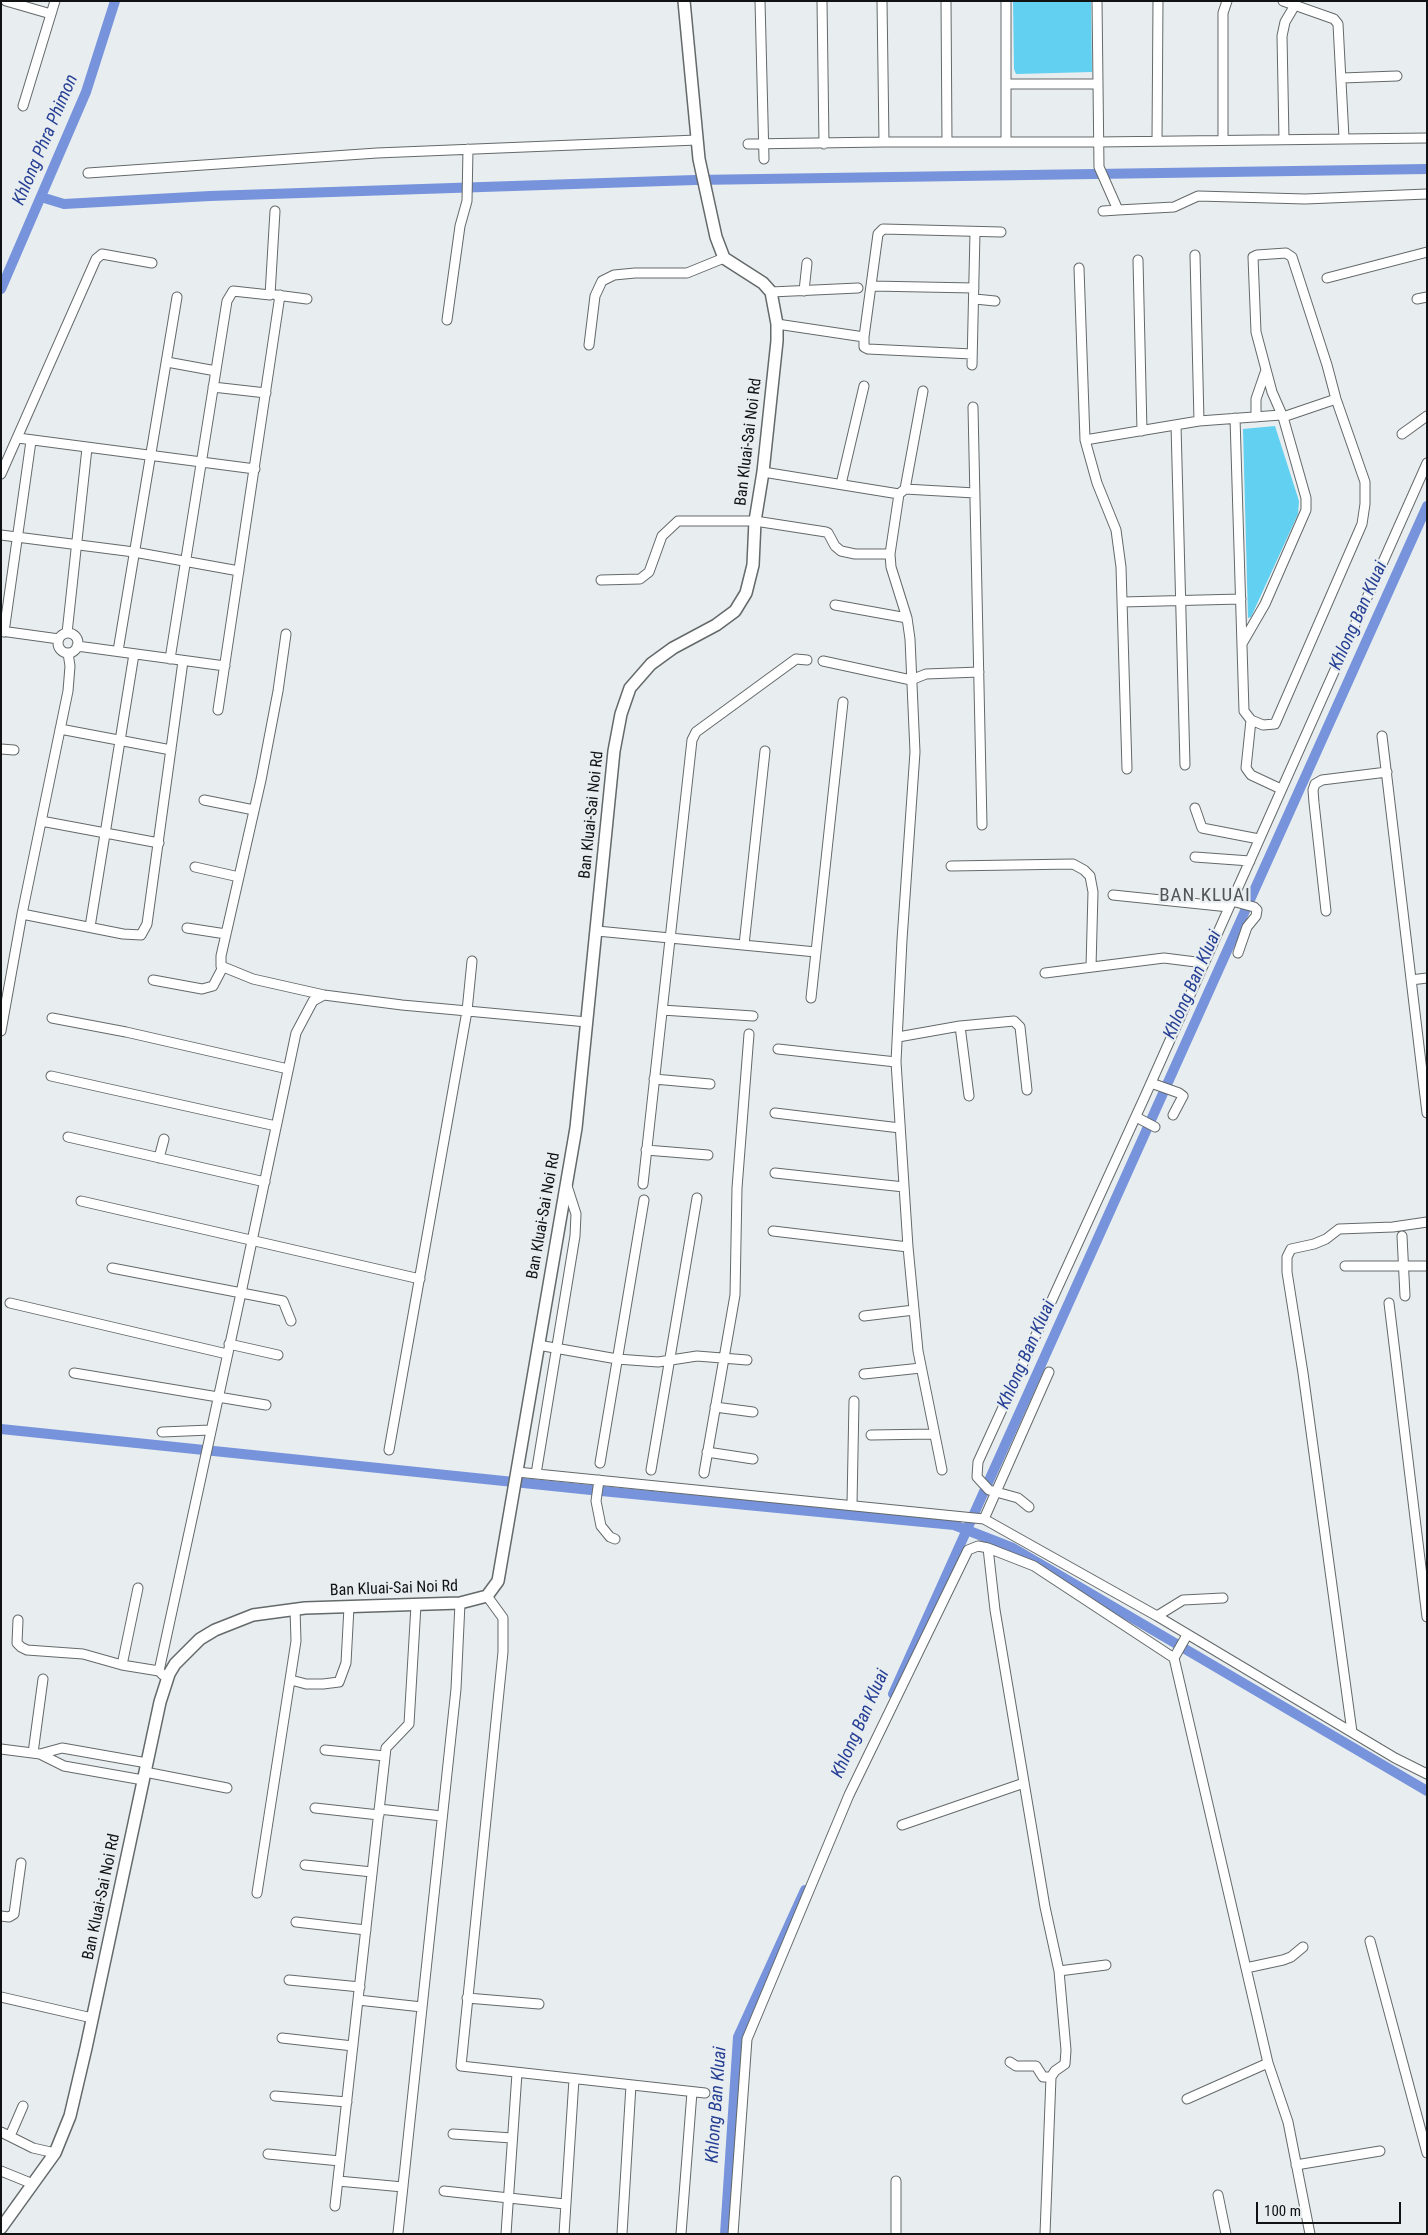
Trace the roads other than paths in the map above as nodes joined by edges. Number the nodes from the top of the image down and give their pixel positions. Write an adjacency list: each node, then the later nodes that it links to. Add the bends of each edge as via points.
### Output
1 (6, 1): 14 (street)
2 (55, 1): 14 (street)
3 (684, 1): 23 (street)
4 (760, 1): 32 (street)
5 (822, 1): 31 (street)
6 (882, 1): 26 (street)
7 (946, 1): 27 (street)
8 (1006, 1): 17 (street)
9 (1097, 1): 18 (street)
10 (1158, 1): 24 (street)
11 (1226, 1): 25 (street, via 1223,13)
12 (1284, 1): 13 (street)
13 (1295, 5): 16 (street, via 1334,19 1338,24); 22 (street, via 1285,22 1282,36)
14 (51, 14): 19 (street)
15 (1397, 76): 16 (street)
16 (1342, 78): 20 (street)
17 (1007, 84): 18 (street); 28 (street)
18 (1098, 84): 29 (street)
19 (23, 106)
20 (1344, 138): 21 (street); 22 (street)
21 (1427, 138)
22 (1284, 139): 25 (street)
23 (697, 140): 33 (street); 44 (street, via 706,196)
24 (1157, 140): 25 (street); 29 (street)
25 (1223, 140)
26 (884, 142): 27 (street); 31 (street)
27 (947, 142): 28 (street)
28 (1006, 142): 29 (street)
29 (1097, 142): 37 (street, via 1099,167)
30 (748, 144): 32 (street)
31 (824, 144): 32 (street)
32 (762, 145): 34 (street)
33 (468, 149): 35 (street); 63 (street, via 467,200 460,226)
34 (764, 159)
35 (88, 173)
36 (1427, 194): 37 (street, via 1305,199 1198,196 1174,207)
37 (1118, 210): 39 (street)
38 (275, 211): 55 (street)
39 (1104, 212)
40 (975, 232): 41 (street); 50 (street, via 881,230); 52 (street)
41 (1001, 232)
42 (1427, 252): 49 (street)
43 (1195, 255): 82 (street)
44 (724, 258): 54 (street, via 763,283); 66 (street, via 687,273 635,273 614,275 602,281 595,296)
45 (1138, 260): 84 (street)
46 (152, 263): 86 (street, via 102,254 96,259)
47 (807, 263): 53 (street)
48 (1079, 268): 87 (street)
49 (1327, 278)
50 (871, 286): 52 (street); 65 (street)
51 (858, 288): 53 (street)
52 (974, 288): 60 (street)
53 (804, 291): 54 (street)
54 (771, 292): 64 (street, Ban Kluai-Sai Noi Rd)
55 (270, 295): 56 (street); 71 (street, via 230,293)
56 (280, 295): 59 (street); 75 (street)
57 (177, 296): 68 (street)
58 (1427, 297): 61 (street)
59 (307, 299)
60 (975, 299): 62 (street); 67 (street)
61 (1417, 299)
62 (995, 301)
63 (447, 320)
64 (777, 324): 65 (street); 94 (street, Ban Kluai-Sai Noi Rd)
65 (864, 338): 67 (street, via 866,349)
66 (589, 345)
67 (972, 354): 69 (street)
68 (167, 362): 71 (street); 90 (street)
69 (972, 365)
70 (1266, 370): 76 (street, via 1256,332 1253,259 1257,255 1286,253 1292,257); 78 (street); 80 (street, via 1256,399)
71 (216, 371): 73 (street)
72 (864, 386): 96 (street)
73 (213, 387): 75 (street); 91 (street)
74 (923, 391): 97 (street)
75 (266, 394): 93 (street)
76 (1336, 399): 78 (street); 130 (street, via 1365,482 1362,524 1275,724 1263,725)
77 (973, 407): 98 (street)
78 (1282, 416): 80 (street); 116 (street, via 1306,498 1306,510 1265,604)
79 (1427, 416): 85 (street)
80 (1256, 417): 81 (street)
81 (1235, 418): 82 (street); 108 (street)
82 (1199, 421): 83 (street)
83 (1176, 425): 84 (street); 109 (street)
84 (1142, 431): 87 (street)
85 (1402, 434)
86 (18, 438): 88 (street); 95 (street)
87 (1084, 440): 110 (street, via 1116,530)
88 (31, 441): 89 (street); 101 (street)
89 (88, 448): 90 (street); 102 (street)
90 (149, 455): 91 (street); 103 (street)
91 (200, 462): 93 (street); 105 (street)
92 (1427, 463): 141 (street)
93 (254, 469): 106 (street)
94 (763, 472): 96 (street); 99 (street, Ban Kluai-Sai Noi Rd)
95 (1, 474)
96 (841, 484): 97 (street)
97 (902, 492): 98 (street); 104 (street)
98 (975, 493): 126 (street)
99 (755, 521): 104 (street, via 828,533 841,551); 107 (street, via 678,521 662,536 649,572 640,578); 161 (street, Ban Kluai-Sai Noi Rd, via 750,580 736,611 651,664 630,688 625,699 614,751)
100 (1, 535): 101 (street)
101 (18, 536): 102 (street); 113 (street)
102 (76, 544): 103 (street); 115 (street)
103 (134, 552): 105 (street); 118 (street)
104 (890, 554): 112 (street)
105 (185, 562): 106 (street); 121 (street)
106 (239, 571): 125 (street)
107 (601, 580)
108 (1241, 599): 109 (street); 116 (street)
109 (1180, 600): 110 (street); 138 (street)
110 (1122, 602): 139 (street)
111 (835, 605): 112 (street)
112 (906, 618): 127 (street)
113 (3, 631): 115 (street)
114 (286, 634): 144 (street)
115 (63, 636): 117 (street, via 75,637); 119 (street, via 60,648)
116 (1243, 642): 130 (street, via 1244,711)
117 (78, 646): 118 (street); 119 (street)
118 (118, 651): 120 (street)
119 (68, 653): 131 (street, via 68,690)
120 (134, 654): 121 (street); 133 (street)
121 (170, 659): 123 (street)
122 (807, 660): 163 (street, via 796,659 693,736)
123 (184, 661): 125 (street); 136 (street)
124 (823, 661): 127 (street)
125 (225, 666): 129 (street)
126 (979, 672): 127 (street, via 926,674); 146 (street)
127 (911, 680): 185 (street, via 915,752)
128 (844, 702): 165 (street)
129 (218, 710)
130 (1252, 720): 141 (street, via 1247,772)
131 (60, 729): 133 (street); 145 (street)
132 (1382, 736): 140 (street)
133 (120, 741): 136 (street); 147 (street)
134 (1, 749): 135 (street)
135 (14, 750)
136 (171, 750): 149 (street)
137 (765, 751): 164 (street)
138 (1185, 765)
139 (1127, 769)
140 (1387, 772): 157 (street, via 1322,780 1315,784 1313,797); 174 (street)
141 (1281, 789): 148 (street)
142 (204, 800): 144 (street)
143 (1195, 808): 148 (street, via 1202,828)
144 (254, 810): 154 (street)
145 (41, 821): 147 (street); 158 (street)
146 (982, 825)
147 (105, 833): 149 (street); 159 (street)
148 (1259, 839): 151 (street)
149 (159, 843): 159 (street, via 147,924 141,935)
150 (1195, 857): 151 (street)
151 (1250, 861): 156 (street)
152 (951, 866): 170 (street, via 1073,864 1084,870 1090,876 1093,892)
153 (195, 867): 154 (street)
154 (238, 877): 162 (street)
155 (1113, 895): 156 (street)
156 (1234, 904): 166 (street, via 1257,910 1247,926); 168 (street)
157 (1326, 911)
158 (22, 914): 159 (street); 183 (street)
159 (90, 927)
160 (187, 928): 162 (street)
161 (596, 930): 163 (street); 181 (street, Ban Kluai-Sai Noi Rd)
162 (226, 934): 169 (street, via 221,956)
163 (670, 938): 164 (street); 177 (street)
164 (744, 945): 165 (street)
165 (816, 952): 176 (street)
166 (1238, 953)
167 (472, 961): 178 (street)
168 (1204, 963): 170 (street, via 1164,958); 192 (street)
169 (223, 967): 173 (street, via 213,986 202,989); 175 (street, via 253,979)
170 (1091, 967): 171 (street)
171 (1044, 973)
172 (1427, 978): 174 (street)
173 (153, 980)
174 (1411, 980): 196 (street)
175 (324, 995): 178 (street); 188 (street, via 313,1000 306,1012 296,1033)
176 (811, 998)
177 (662, 1010): 179 (street); 190 (street)
178 (467, 1011): 181 (street); 224 (street)
179 (752, 1016)
180 (52, 1018): 188 (street)
181 (587, 1022): 210 (street, Ban Kluai-Sai Noi Rd)
182 (960, 1026): 185 (street); 193 (street, via 1018,1023); 194 (street)
183 (1, 1031)
184 (749, 1034): 236 (street, via 737,1188 734,1295)
185 (898, 1037): 187 (street)
186 (778, 1049): 187 (street)
187 (896, 1062): 201 (street)
188 (288, 1070): 199 (street)
189 (51, 1076): 199 (street)
190 (654, 1080): 191 (street); 204 (street)
191 (710, 1084)
192 (1153, 1084): 197 (street, via 1180,1093 1183,1099); 198 (street)
193 (1026, 1090)
194 (969, 1096)
195 (775, 1113): 201 (street)
196 (1427, 1113)
197 (1173, 1114)
198 (1137, 1117): 200 (street); 263 (street, via 978,1462 978,1477)
199 (276, 1126): 208 (street)
200 (1153, 1126)
201 (900, 1128): 211 (street)
202 (68, 1137): 206 (street)
203 (164, 1139): 206 (street)
204 (646, 1150): 205 (street); 209 (street)
205 (708, 1154)
206 (159, 1158): 208 (street)
207 (775, 1173): 211 (street)
208 (265, 1182): 218 (street)
209 (643, 1184)
210 (567, 1186): 232 (street, Ban Kluai-Sai Noi Rd); 233 (street, via 576,1214 575,1236)
211 (904, 1188): 219 (street)
212 (697, 1198): 238 (street)
213 (644, 1200): 237 (street)
214 (81, 1201): 218 (street)
215 (1427, 1222): 285 (street, via 1339,1229 1326,1239 1291,1249 1287,1257 1286,1272)
216 (772, 1231): 219 (street)
217 (1402, 1236): 221 (street)
218 (252, 1240): 224 (street); 225 (street)
219 (908, 1247): 229 (street)
220 (1345, 1266): 221 (street)
221 (1403, 1266): 222 (street); 226 (street)
222 (1427, 1266)
223 (112, 1268): 225 (street)
224 (420, 1279): 253 (street)
225 (242, 1293): 231 (street, via 283,1301); 234 (street)
226 (1405, 1296)
227 (1389, 1303): 277 (street)
228 (10, 1304): 234 (street)
229 (914, 1310): 230 (street); 240 (street)
230 (864, 1316)
231 (291, 1321)
232 (538, 1345): 233 (street); 260 (street, Ban Kluai-Sai Noi Rd)
233 (558, 1348): 237 (street); 261 (street)
234 (228, 1349): 235 (street); 244 (street)
235 (278, 1355)
236 (723, 1358): 238 (street, via 697,1356); 239 (street); 247 (street)
237 (617, 1360): 238 (street); 256 (street)
238 (670, 1360): 257 (street)
239 (748, 1360)
240 (921, 1368): 243 (street); 251 (street)
241 (1049, 1372): 263 (street)
242 (74, 1374): 244 (street)
243 (864, 1374)
244 (217, 1398): 246 (street); 249 (street)
245 (854, 1401): 264 (street)
246 (266, 1405)
247 (715, 1407): 248 (street); 254 (street)
248 (753, 1412)
249 (210, 1430): 250 (street); 282 (street)
250 (162, 1432)
251 (934, 1434): 252 (street); 258 (street)
252 (871, 1435)
253 (389, 1450)
254 (707, 1452): 255 (street); 259 (street)
255 (754, 1459)
256 (600, 1463)
257 (651, 1470)
258 (942, 1470)
259 (704, 1472)
260 (517, 1474): 261 (street); 270 (street, Ban Kluai-Sai Noi Rd, via 498,1581)
261 (536, 1474): 262 (street)
262 (598, 1482): 264 (street); 267 (street, via 596,1501 601,1526)
263 (993, 1491): 265 (street, via 1018,1498); 266 (street)
264 (852, 1504): 266 (street)
265 (1029, 1507)
266 (981, 1518): 276 (street)
267 (615, 1539)
268 (988, 1548): 280 (street, via 1034,1566); 292 (street); 357 (street, via 978,1546 968,1550 962,1559 849,1795 747,2039)
269 (138, 1588): 281 (street)
270 (487, 1596): 272 (street, Ban Kluai-Sai Noi Rd); 313 (street, via 503,1618 503,1652)
271 (1223, 1598): 276 (street, via 1184,1600)
272 (460, 1603): 273 (street, Ban Kluai-Sai Noi Rd); 296 (street, via 456,1688)
273 (416, 1605): 274 (street, Ban Kluai-Sai Noi Rd); 289 (street, via 409,1724 386,1748)
274 (350, 1607): 275 (street, Ban Kluai-Sai Noi Rd); 284 (street, via 346,1663 339,1682 306,1684)
275 (295, 1609): 282 (street, Ban Kluai-Sai Noi Rd, via 252,1615 214,1630 186,1651); 284 (street, via 296,1641)
276 (1157, 1616): 279 (street)
277 (1427, 1617)
278 (18, 1620): 281 (street, via 17,1643 27,1650 83,1654)
279 (1186, 1637): 280 (street); 285 (street)
280 (1176, 1655): 308 (street)
281 (122, 1665): 282 (street)
282 (163, 1675): 290 (street, Ban Kluai-Sai Noi Rd)
283 (43, 1679): 288 (street)
284 (291, 1680): 301 (street)
285 (1352, 1732): 291 (street)
286 (1, 1749): 288 (street)
287 (326, 1750): 289 (street)
288 (36, 1753): 290 (street, via 64,1766); 290 (street, via 62,1748)
289 (385, 1756): 295 (street)
290 (145, 1772): 293 (street); 317 (street, Ban Kluai-Sai Noi Rd)
291 (1427, 1774)
292 (1024, 1783): 297 (street); 309 (street)
293 (227, 1788)
294 (315, 1808): 295 (street)
295 (379, 1812): 296 (street); 300 (street)
296 (442, 1816): 316 (street)
297 (902, 1825)
298 (21, 1863): 302 (street, via 14,1914)
299 (305, 1865): 300 (street)
300 (372, 1872): 304 (street)
301 (257, 1893)
302 (1, 1916)
303 (296, 1922): 304 (street)
304 (366, 1930): 311 (street)
305 (1370, 1941): 337 (street)
306 (1303, 1947): 308 (street, via 1283,1960)
307 (1106, 1965): 309 (street)
308 (1246, 1968): 321 (street)
309 (1059, 1972): 323 (street, via 1066,2058 1065,2064)
310 (289, 1980): 311 (street)
311 (360, 1987): 314 (street)
312 (1, 1997): 317 (street)
313 (467, 1998): 315 (street); 322 (street, via 461,2066)
314 (358, 2000): 316 (street); 319 (street)
315 (539, 2004)
316 (422, 2007): 345 (street)
317 (92, 2018): 336 (street, Ban Kluai-Sai Noi Rd, via 70,2116)
318 (282, 2038): 319 (street)
319 (353, 2046): 330 (street)
320 (1010, 2062): 323 (street, via 1016,2066 1036,2066 1043,2077)
321 (1268, 2063): 329 (street); 340 (street, via 1288,2122)
322 (517, 2073): 324 (street); 334 (street)
323 (1051, 2077): 359 (street)
324 (574, 2079): 325 (street); 349 (street)
325 (631, 2085): 326 (street); 355 (street)
326 (692, 2092): 327 (street); 356 (street)
327 (705, 2093)
328 (275, 2096): 330 (street)
329 (1187, 2099)
330 (347, 2102): 339 (street)
331 (23, 2106): 332 (street)
332 (6, 2134): 336 (street, via 33,2148)
333 (453, 2134): 334 (street)
334 (512, 2138): 348 (street)
335 (1380, 2151): 340 (street)
336 (55, 2153): 344 (street, Ban Kluai-Sai Noi Rd)
337 (1427, 2153)
338 (268, 2154): 339 (street)
339 (340, 2161): 342 (street)
340 (1296, 2166): 361 (street)
341 (1, 2171): 344 (street)
342 (338, 2181): 345 (street); 350 (street)
343 (896, 2181): 358 (street)
344 (33, 2184): 351 (street, Ban Kluai-Sai Noi Rd)
345 (403, 2187): 352 (street)
346 (444, 2191): 348 (street)
347 (1218, 2195): 360 (street)
348 (508, 2197): 349 (street); 353 (street)
349 (565, 2204): 354 (street)
350 (335, 2206)
351 (1, 2228)
352 (398, 2233)
353 (506, 2234)
354 (564, 2234)
355 (622, 2234)
356 (681, 2234)
357 (733, 2234)
358 (896, 2234)
359 (1046, 2234)
360 (1226, 2234)
361 (1310, 2234)

